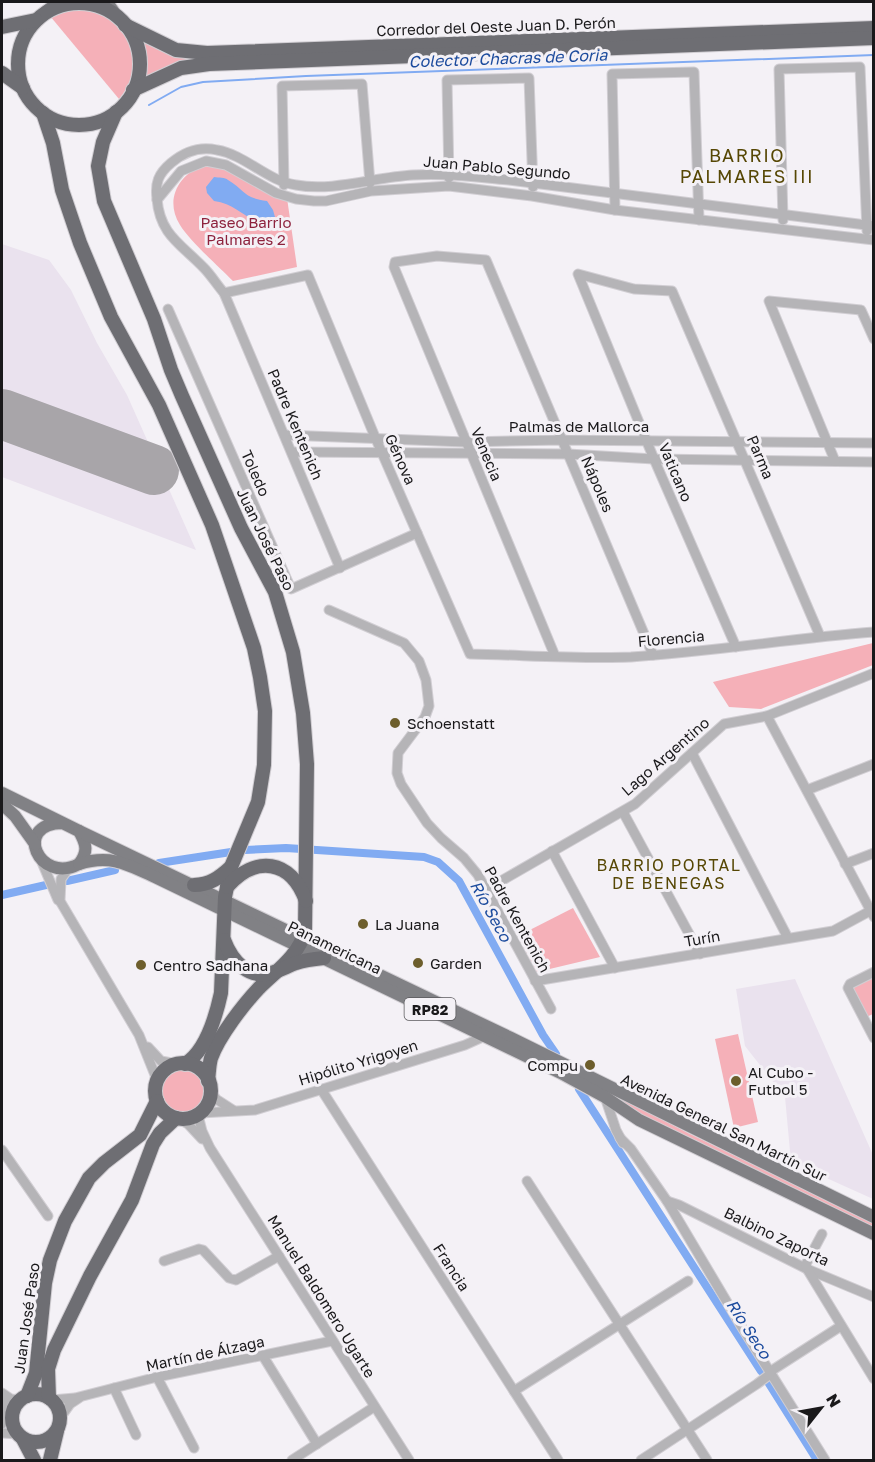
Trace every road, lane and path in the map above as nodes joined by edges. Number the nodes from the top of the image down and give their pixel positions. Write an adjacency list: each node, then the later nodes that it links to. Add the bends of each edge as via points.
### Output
1 (58, 2): 3 (main road)
2 (107, 2): 4 (main road)
3 (40, 17): 4 (highway, via 63,5 81,3 105,9); 5 (highway); 9 (highway, via 19,51 18,70)
4 (122, 22): 6 (highway, Corredor del Oeste Juan D. Perón, via 177,50 207,53); 10 (highway, via 139,57)
5 (2, 27)
6 (873, 28)
7 (873, 38): 10 (highway, Corredor del Oeste Juan D. Perón, via 209,64 181,68)
8 (2, 73): 9 (highway)
9 (23, 87): 12 (highway)
10 (133, 90): 11 (highway)
11 (116, 112): 12 (highway, via 85,124 63,122); 80 (highway, Juan José Paso, via 99,159 104,201 171,370 241,528 270,580 293,652 307,764)
12 (43, 113): 76 (highway, via 80,243 111,317 159,405 212,525 254,648 265,711 264,765 258,802)
13 (449, 175): 14 (street, Juan Pablo Segundo); 16 (street, Juan Pablo Segundo); 16 (street, via 447,80 529,78); 17 (street)
14 (369, 179): 15 (street, Juan Pablo Segundo, via 323,187); 15 (street, via 362,84 282,86); 18 (street)
15 (284, 182): 20 (street); 22 (street, Juan Pablo Segundo, via 239,157 220,150 197,149 179,157 157,178)
16 (533, 183): 19 (street, Juan Pablo Segundo); 21 (street)
17 (449, 186): 18 (street, Juan Pablo Segundo); 21 (street, Juan Pablo Segundo)
18 (371, 191): 20 (street, Juan Pablo Segundo, via 326,201)
19 (616, 194): 23 (street, Juan Pablo Segundo); 23 (street, via 612,74 694,72); 24 (street)
20 (285, 196): 22 (street, Juan Pablo Segundo, via 226,165 206,161 181,171)
21 (532, 196): 24 (street, Juan Pablo Segundo)
22 (157, 200): 32 (street, Juan Pablo Segundo, via 160,218 171,237)
23 (700, 204): 25 (street, Juan Pablo Segundo); 26 (street)
24 (615, 210): 26 (street, Juan Pablo Segundo)
25 (784, 215): 27 (street, Juan Pablo Segundo); 27 (street, via 779,69 860,67); 28 (street)
26 (699, 220): 28 (street, Juan Pablo Segundo)
27 (870, 226): 29 (street)
28 (783, 228): 29 (street, Juan Pablo Segundo)
29 (870, 239)
30 (395, 262): 37 (street, Nápoles, via 437,256 486,260); 38 (street, Venecia)
31 (578, 274): 39 (street, Vaticano); 40 (street, Parma, via 634,290 672,291)
32 (224, 293): 35 (street, Padre Kentenich); 36 (street, Génova, via 308,275)
33 (168, 309): 52 (street, Toledo, via 291,589)
34 (873, 339): 41 (street, via 861,310 770,301)
35 (285, 435): 36 (street, Palmas de Mallorca); 44 (street, Padre Kentenich)
36 (375, 437): 38 (street, Palmas de Mallorca); 43 (street, Génova)
37 (562, 440): 38 (street, Palmas de Mallorca); 39 (street, Palmas de Mallorca); 46 (street, Nápoles)
38 (465, 442): 45 (street, Venecia)
39 (647, 442): 40 (street, Palmas de Mallorca); 47 (street, Vaticano)
40 (738, 443): 41 (street, Palmas de Mallorca); 48 (street, Parma)
41 (828, 443): 42 (street, Palmas de Mallorca); 49 (street)
42 (873, 443)
43 (381, 451): 44 (street, Palmas de Mallorca); 45 (street, Palmas de Mallorca); 51 (street, Génova)
44 (292, 452): 52 (street, Padre Kentenich)
45 (470, 453): 46 (street, Palmas de Mallorca); 59 (street, Venecia)
46 (568, 454): 47 (street, Palmas de Mallorca); 58 (street, Nápoles)
47 (654, 459): 48 (street, Palmas de Mallorca); 56 (street, Vaticano)
48 (746, 461): 49 (street, Palmas de Mallorca); 55 (street, Parma)
49 (835, 462): 50 (street, Palmas de Mallorca)
50 (873, 462)
51 (417, 533): 52 (street, Toledo); 57 (street, Génova)
52 (340, 568)
53 (328, 610): 78 (street, Padre Kentenich, via 404,642 419,661 429,706 398,753 397,772 427,823 464,858)
54 (873, 632): 55 (street, Florencia)
55 (820, 636): 56 (street, Florencia)
56 (736, 646): 58 (street, Florencia)
57 (470, 654): 59 (street, Florencia)
58 (653, 654): 59 (street, Florencia)
59 (555, 656)
60 (873, 673): 61 (street, Lago Argentino)
61 (767, 716): 62 (street, Lago Argentino, via 724,724); 64 (street)
62 (692, 753): 67 (street, Lago Argentino); 84 (street)
63 (873, 764): 64 (street)
64 (807, 790): 74 (street)
65 (2, 794): 68 (main road, Panamericana / RP82)
66 (2, 804): 70 (main road)
67 (623, 812): 71 (street, Lago Argentino); 86 (street)
68 (62, 824): 69 (main road, Panamericana / RP82); 70 (main road, via 43,827 36,834)
69 (79, 831): 75 (main road, via 85,856); 77 (main road, Panamericana / RP82)
70 (35, 844): 73 (main road)
71 (552, 851): 78 (street, Lago Argentino); 89 (street)
72 (873, 853): 74 (street)
73 (40, 857): 75 (main road, Panamericana / RP82, via 49,866); 81 (street)
74 (845, 864): 82 (street)
75 (73, 866): 79 (main road, Panamericana / RP82, via 92,860 120,862); 81 (street, via 61,879 60,901)
76 (231, 867): 77 (highway, via 210,883); 79 (highway)
77 (194, 885): 79 (main road, Panamericana / RP82)
78 (487, 889): 91 (street, Padre Kentenich)
79 (225, 899): 80 (highway, via 236,878 259,866 274,867 292,877); 83 (highway); 85 (main road, Panamericana / RP82)
80 (307, 904): 85 (highway, Juan José Paso)
81 (65, 909): 95 (street)
82 (872, 914): 84 (street, Turín, via 833,931)
83 (222, 935): 88 (highway, via 232,957 245,970 264,974); 98 (highway, via 219,1003 198,1050 192,1059)
84 (788, 938): 86 (street, Turín)
85 (301, 942): 87 (main road, Panamericana / RP82); 88 (highway, Juan José Paso); 99 (main road, Panamericana / RP82)
86 (700, 954): 89 (street, Turín)
87 (324, 958): 88 (highway); 96 (main road, Panamericana / RP82)
88 (283, 968): 102 (highway, Juan José Paso, via 236,1017 212,1057)
89 (615, 968): 91 (street, Turín)
90 (873, 972): 94 (street, via 848,988)
91 (535, 981): 92 (street, Padre Kentenich)
92 (551, 1009)
93 (873, 1014): 94 (street)
94 (864, 1018): 97 (street)
95 (139, 1035): 98 (street, via 161,1061); 101 (street)
96 (485, 1036): 99 (main road, Panamericana / RP82); 103 (street, Hipólito Yrigoyen)
97 (873, 1038)
98 (181, 1064): 101 (highway, via 164,1071); 102 (highway, via 199,1069)
99 (560, 1066): 100 (main road, Avenida General San Martín Sur)
100 (580, 1079): 104 (main road, Avenida General San Martín Sur); 113 (main road, Avenida General San Martín Sur)
101 (158, 1080): 105 (highway)
102 (209, 1085): 106 (street, via 216,1099); 107 (highway, via 209,1100)
103 (321, 1089): 106 (street, Hipólito Yrigoyen); 134 (street, Francia)
104 (605, 1097): 109 (street); 114 (main road, Avenida General San Martín Sur, via 639,1120)
105 (157, 1101): 108 (highway, via 162,1110); 137 (highway, Juan José Paso, via 140,1135 89,1178 65,1221 45,1283 36,1373)
106 (238, 1112): 107 (street, Hipólito Yrigoyen)
107 (199, 1114): 108 (highway); 110 (street, Manuel Baldomero Ugarte)
108 (178, 1118): 110 (street, Manuel Baldomero Ugarte); 138 (highway, Juan José Paso, via 153,1144 132,1200 54,1350 48,1369)
109 (620, 1138): 115 (street); 126 (street)
110 (210, 1148): 120 (street, Manuel Baldomero Ugarte)
111 (2, 1150): 116 (street)
112 (527, 1181): 125 (street)
113 (804, 1184): 114 (main road); 117 (main road, Avenida General San Martín Sur)
114 (798, 1197): 119 (main road, Avenida General San Martín Sur)
115 (667, 1201): 122 (street, Balbino Zaporta); 126 (street)
116 (48, 1216)
117 (873, 1217)
118 (822, 1234): 122 (street)
119 (873, 1234)
120 (279, 1257): 121 (street, via 236,1280 229,1278 203,1250); 128 (street, Manuel Baldomero Ugarte)
121 (164, 1262)
122 (807, 1269): 124 (street, Balbino Zaporta); 127 (street)
123 (688, 1281): 125 (street)
124 (873, 1297)
125 (619, 1324): 134 (street); 142 (street)
126 (740, 1324): 130 (street)
127 (841, 1326): 130 (street); 132 (street)
128 (332, 1341): 129 (street, Martín de Álzaga); 139 (street, Manuel Baldomero Ugarte)
129 (263, 1356): 131 (street, Martín de Álzaga); 146 (street)
130 (767, 1376): 142 (street); 155 (street)
131 (157, 1377): 133 (street, Martín de Álzaga); 147 (street)
132 (873, 1379)
133 (114, 1388): 136 (street, Martín de Álzaga); 144 (street)
134 (514, 1391): 152 (street, Francia)
135 (2, 1393): 137 (street, via 11,1399)
136 (84, 1396): 138 (street, Martín de Álzaga); 141 (street, Martín de Álzaga, via 70,1404)
137 (23, 1398): 138 (highway, Juan José Paso, via 40,1394); 140 (highway, Juan José Paso)
138 (50, 1399): 141 (highway, Juan José Paso, via 58,1407)
139 (374, 1407): 146 (street); 151 (street, Manuel Baldomero Ugarte)
140 (5, 1414): 145 (highway, Juan José Paso)
141 (59, 1424): 145 (highway, via 44,1442); 149 (highway)
142 (688, 1430): 153 (street); 154 (street)
143 (2, 1433): 145 (street)
144 (136, 1435)
145 (20, 1437): 148 (highway, Juan José Paso)
146 (316, 1444): 150 (street)
147 (194, 1449)
148 (34, 1461)
149 (50, 1461)
150 (292, 1461)
151 (409, 1461)
152 (558, 1461)
153 (641, 1461)
154 (707, 1461)
155 (825, 1461)

